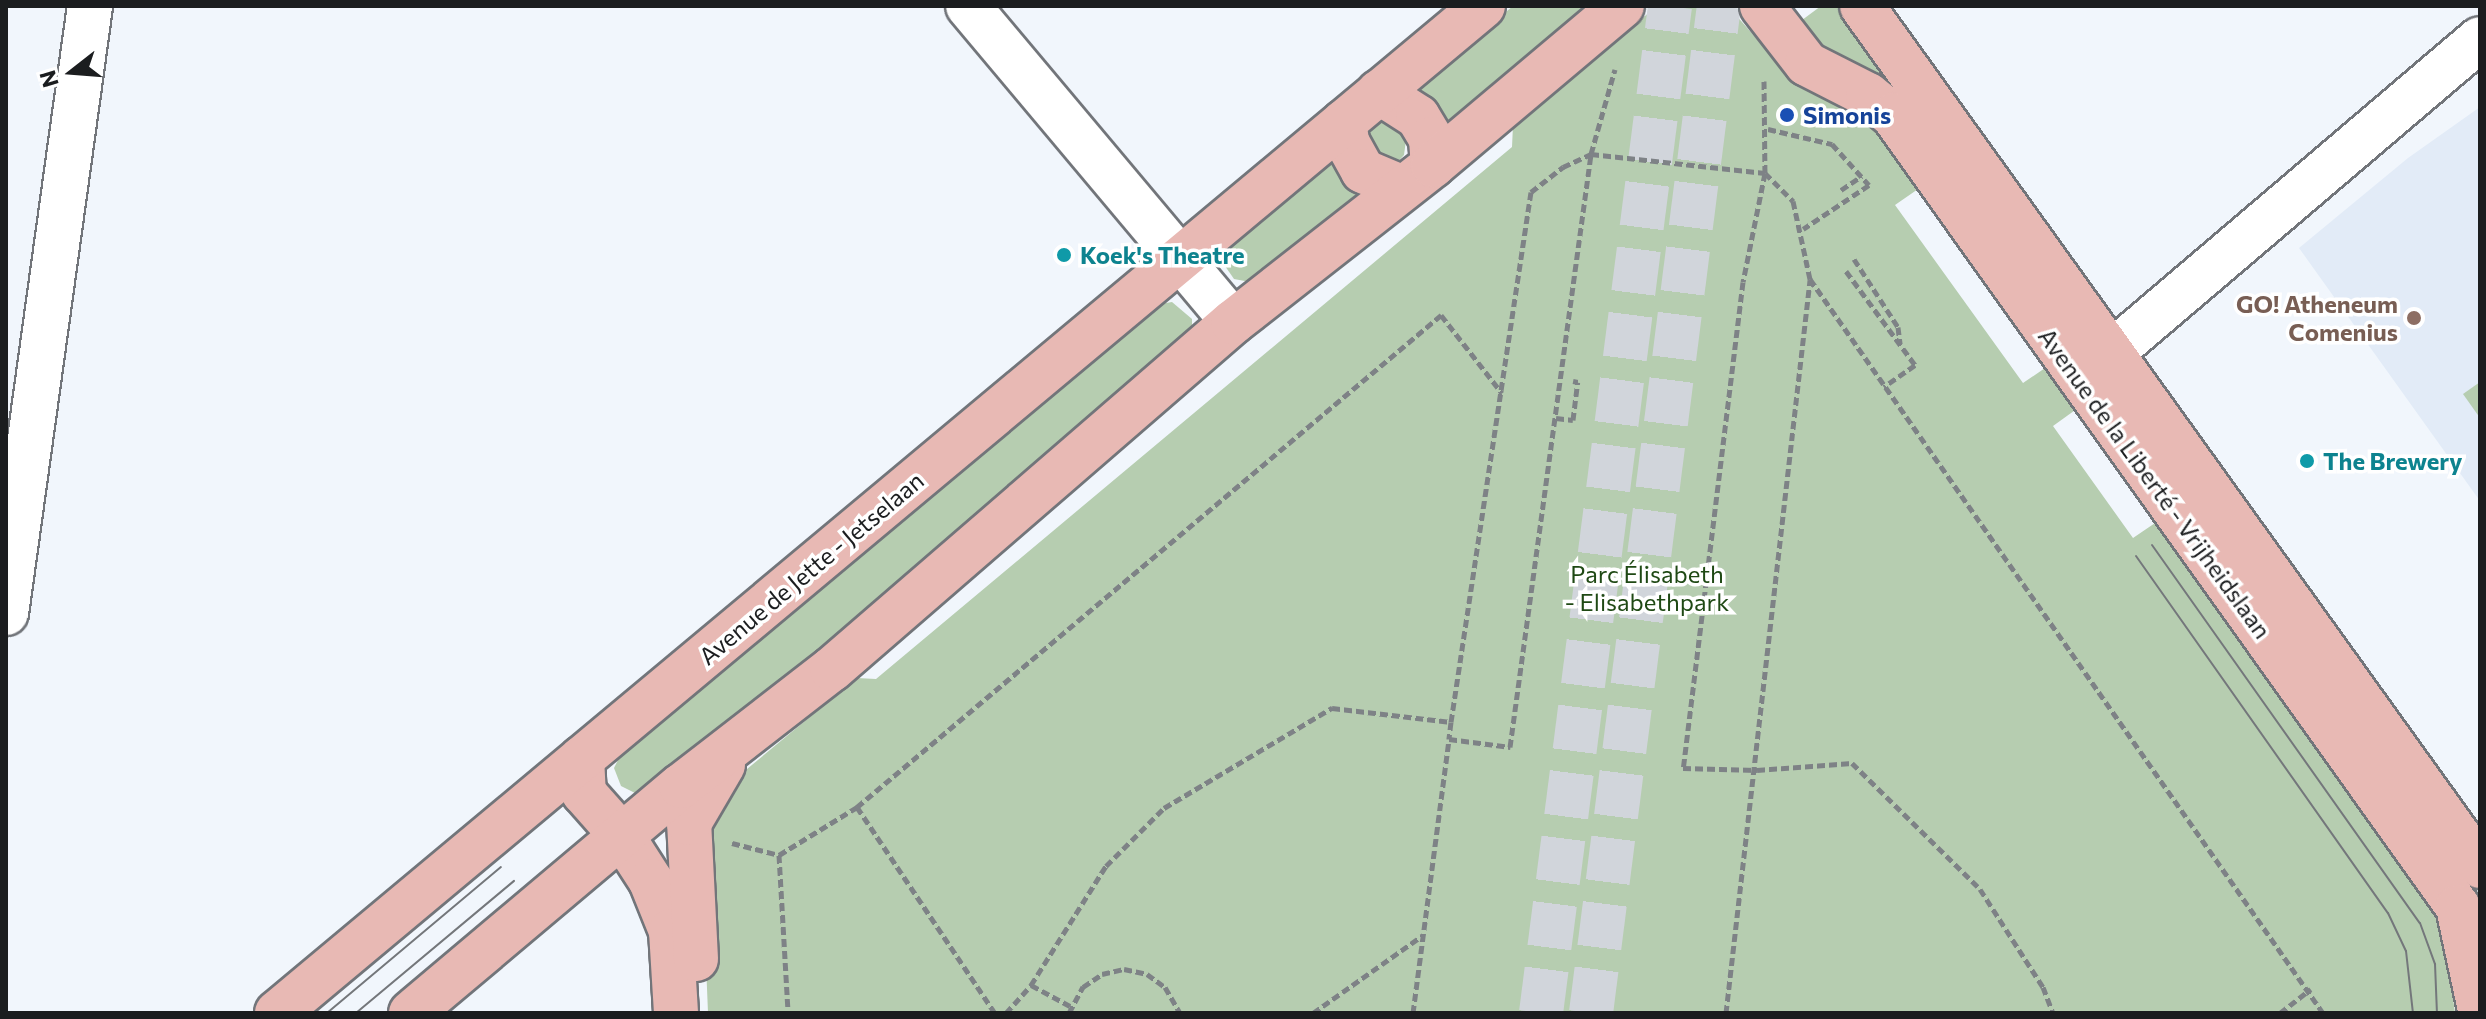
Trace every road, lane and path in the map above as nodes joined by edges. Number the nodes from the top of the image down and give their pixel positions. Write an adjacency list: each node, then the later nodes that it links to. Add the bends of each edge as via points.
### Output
1 (90, 6): 30 (street)
2 (968, 6): 19 (street)
3 (1483, 6): 10 (main road, Avenue de Jette - Jetselaan)
4 (1622, 6): 15 (main road)
5 (1762, 6): 25 (main road, Avenue de la Liberté - Vrijheidslaan, via 1807,64 1868,95 1893,115)
6 (1862, 6): 25 (main road, Avenue de la Liberté - Vrijheidslaan)
7 (2480, 39): 25 (street)
8 (1617, 64): 13 (path)
9 (1763, 72): 12 (path)
10 (1379, 92): 11 (main road, Avenue de Jette - Jetselaan); 15 (main road, via 1418,117 1431,139)
11 (1344, 122): 15 (main road, via 1347,142 1363,171); 19 (main road, Avenue de Jette - Jetselaan)
12 (1768, 129): 14 (path); 16 (path, via 1832,144)
13 (1591, 154): 14 (path); 28 (path, via 1531,192); 29 (path)
14 (1765, 173): 18 (path, via 1793,201); 35 (path, via 1743,282 1683,768)
15 (1418, 176): 23 (main road)
16 (1862, 176): 17 (path); 18 (path, via 1869,185)
17 (1841, 190)
18 (1803, 229): 22 (path)
19 (1181, 259): 23 (street); 34 (main road, Avenue de Jette - Jetselaan)
20 (1854, 259): 24 (path, via 1898,327)
21 (1846, 271): 24 (path)
22 (1810, 279): 27 (path); 35 (path)
23 (1233, 322): 33 (main road)
24 (1900, 345): 27 (path, via 1915,365)
25 (2095, 366): 40 (main road, Avenue de la Liberté - Vrijheidslaan); 45 (main road, Avenue de la Liberté - Vrijheidslaan, via 2458,907)
26 (1573, 381): 29 (path, via 1578,382 1573,420)
27 (1884, 387): 43 (path)
28 (1502, 393): 31 (path); 36 (path, via 1441,315)
29 (1556, 418): 32 (path, via 1510,747)
30 (6, 613)
31 (1451, 722): 32 (path); 42 (path, via 1332,708 1164,808 1106,866)
32 (1449, 739): 41 (path)
33 (735, 747): 37 (main road); 49 (main road, via 689,823)
34 (582, 758): 37 (main road, via 584,793); 46 (main road, Avenue de Jette - Jetselaan)
35 (1757, 770): 57 (path); 58 (path, via 1852,763 1980,889 2043,987)
36 (857, 807): 39 (path); 51 (path)
37 (622, 836): 47 (main road); 48 (main road, via 651,881 671,931)
38 (725, 842): 39 (path)
39 (779, 855): 50 (path)
40 (2480, 866)
41 (1423, 935): 55 (path); 56 (path)
42 (1031, 985): 44 (path); 52 (path)
43 (2311, 989): 59 (path); 60 (path)
44 (1070, 1006): 53 (path); 54 (path, via 1092,980 1124,969 1147,974 1165,987)
45 (2480, 1010)
46 (277, 1013)
47 (411, 1013)
48 (676, 1013)
49 (700, 1013)
50 (788, 1013)
51 (995, 1013)
52 (1006, 1013)
53 (1069, 1013)
54 (1180, 1013)
55 (1313, 1013)
56 (1413, 1013)
57 (1726, 1013)
58 (2053, 1013)
59 (2280, 1013)
60 (2323, 1013)

